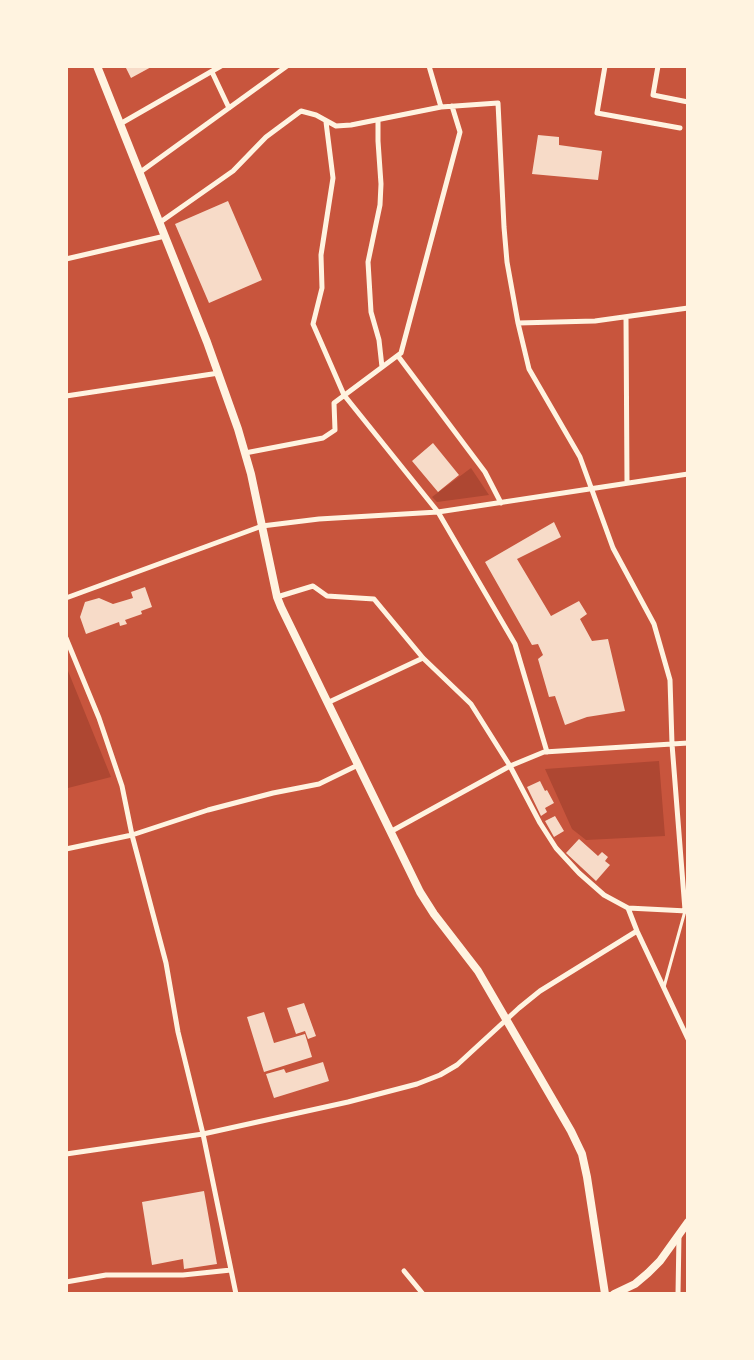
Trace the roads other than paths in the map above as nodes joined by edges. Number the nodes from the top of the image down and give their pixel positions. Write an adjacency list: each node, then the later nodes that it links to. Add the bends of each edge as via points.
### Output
1 (97, 66): 14 (street)
2 (221, 66): 7 (street)
3 (287, 66): 11 (street)
4 (429, 66): 10 (street)
5 (605, 66): 15 (street, via 597,113)
6 (658, 66): 8 (street, via 653,95)
7 (212, 72): 11 (street); 14 (street)
8 (688, 102)
9 (452, 106): 10 (street); 22 (street, via 498,103 504,236); 23 (street, via 460,132 421,283)
10 (441, 107): 12 (street)
11 (229, 108): 16 (street)
12 (378, 120): 13 (street, via 351,126); 24 (street, via 380,205 368,262 371,312)
13 (326, 122): 17 (street, via 301,111 266,137 233,171); 26 (street, via 333,178 322,255 322,288 313,324)
14 (120, 124): 16 (street)
15 (680, 128)
16 (139, 173): 17 (street)
17 (159, 223): 18 (street)
18 (164, 236): 19 (street); 25 (street)
19 (66, 259)
20 (688, 308): 21 (street)
21 (626, 317): 22 (street); 30 (street)
22 (518, 323): 31 (street, via 529,369 580,457)
23 (398, 356): 24 (street); 32 (street, via 485,472)
24 (382, 367): 26 (street)
25 (219, 373): 27 (street); 28 (street)
26 (344, 395): 28 (street, via 334,403 335,430 323,438); 33 (street)
27 (66, 396)
28 (245, 453): 34 (street)
29 (688, 474): 30 (street)
30 (627, 483): 31 (street)
31 (592, 489): 32 (street); 41 (street, via 613,548 654,624 670,680)
32 (501, 503): 33 (street)
33 (438, 512): 34 (street); 42 (street, via 515,644)
34 (262, 526): 35 (street); 36 (street)
35 (277, 597): 38 (street, via 313,586 328,596 374,599); 39 (street)
36 (66, 598)
37 (66, 638): 46 (street, via 112,756)
38 (423, 658): 39 (street); 44 (street, via 471,704)
39 (327, 703): 43 (street)
40 (688, 743): 41 (street)
41 (672, 744): 42 (street); 49 (street)
42 (547, 752): 44 (street)
43 (358, 765): 45 (street); 46 (street, via 319,784 208,810)
44 (510, 766): 45 (street); 48 (street, via 556,848 604,895)
45 (390, 832): 52 (street, via 420,892 478,971)
46 (132, 835): 47 (street); 54 (street, via 166,964 178,1032)
47 (66, 849)
48 (628, 908): 49 (street); 50 (street)
49 (687, 911): 51 (lane)
50 (636, 931): 51 (street); 52 (street, via 540,991)
51 (664, 989): 53 (street)
52 (507, 1020): 54 (street, via 457,1065 417,1084); 63 (street, via 582,1154)
53 (688, 1040)
54 (203, 1134): 55 (street); 58 (street)
55 (66, 1154)
56 (688, 1222): 57 (street)
57 (679, 1234): 64 (street, via 648,1273 635,1284); 65 (street)
58 (231, 1270): 60 (street, via 183,1275 106,1275); 61 (street)
59 (404, 1271): 62 (street)
60 (66, 1282)
61 (236, 1294)
62 (423, 1294)
63 (605, 1294)
64 (614, 1294)
65 (678, 1294)

